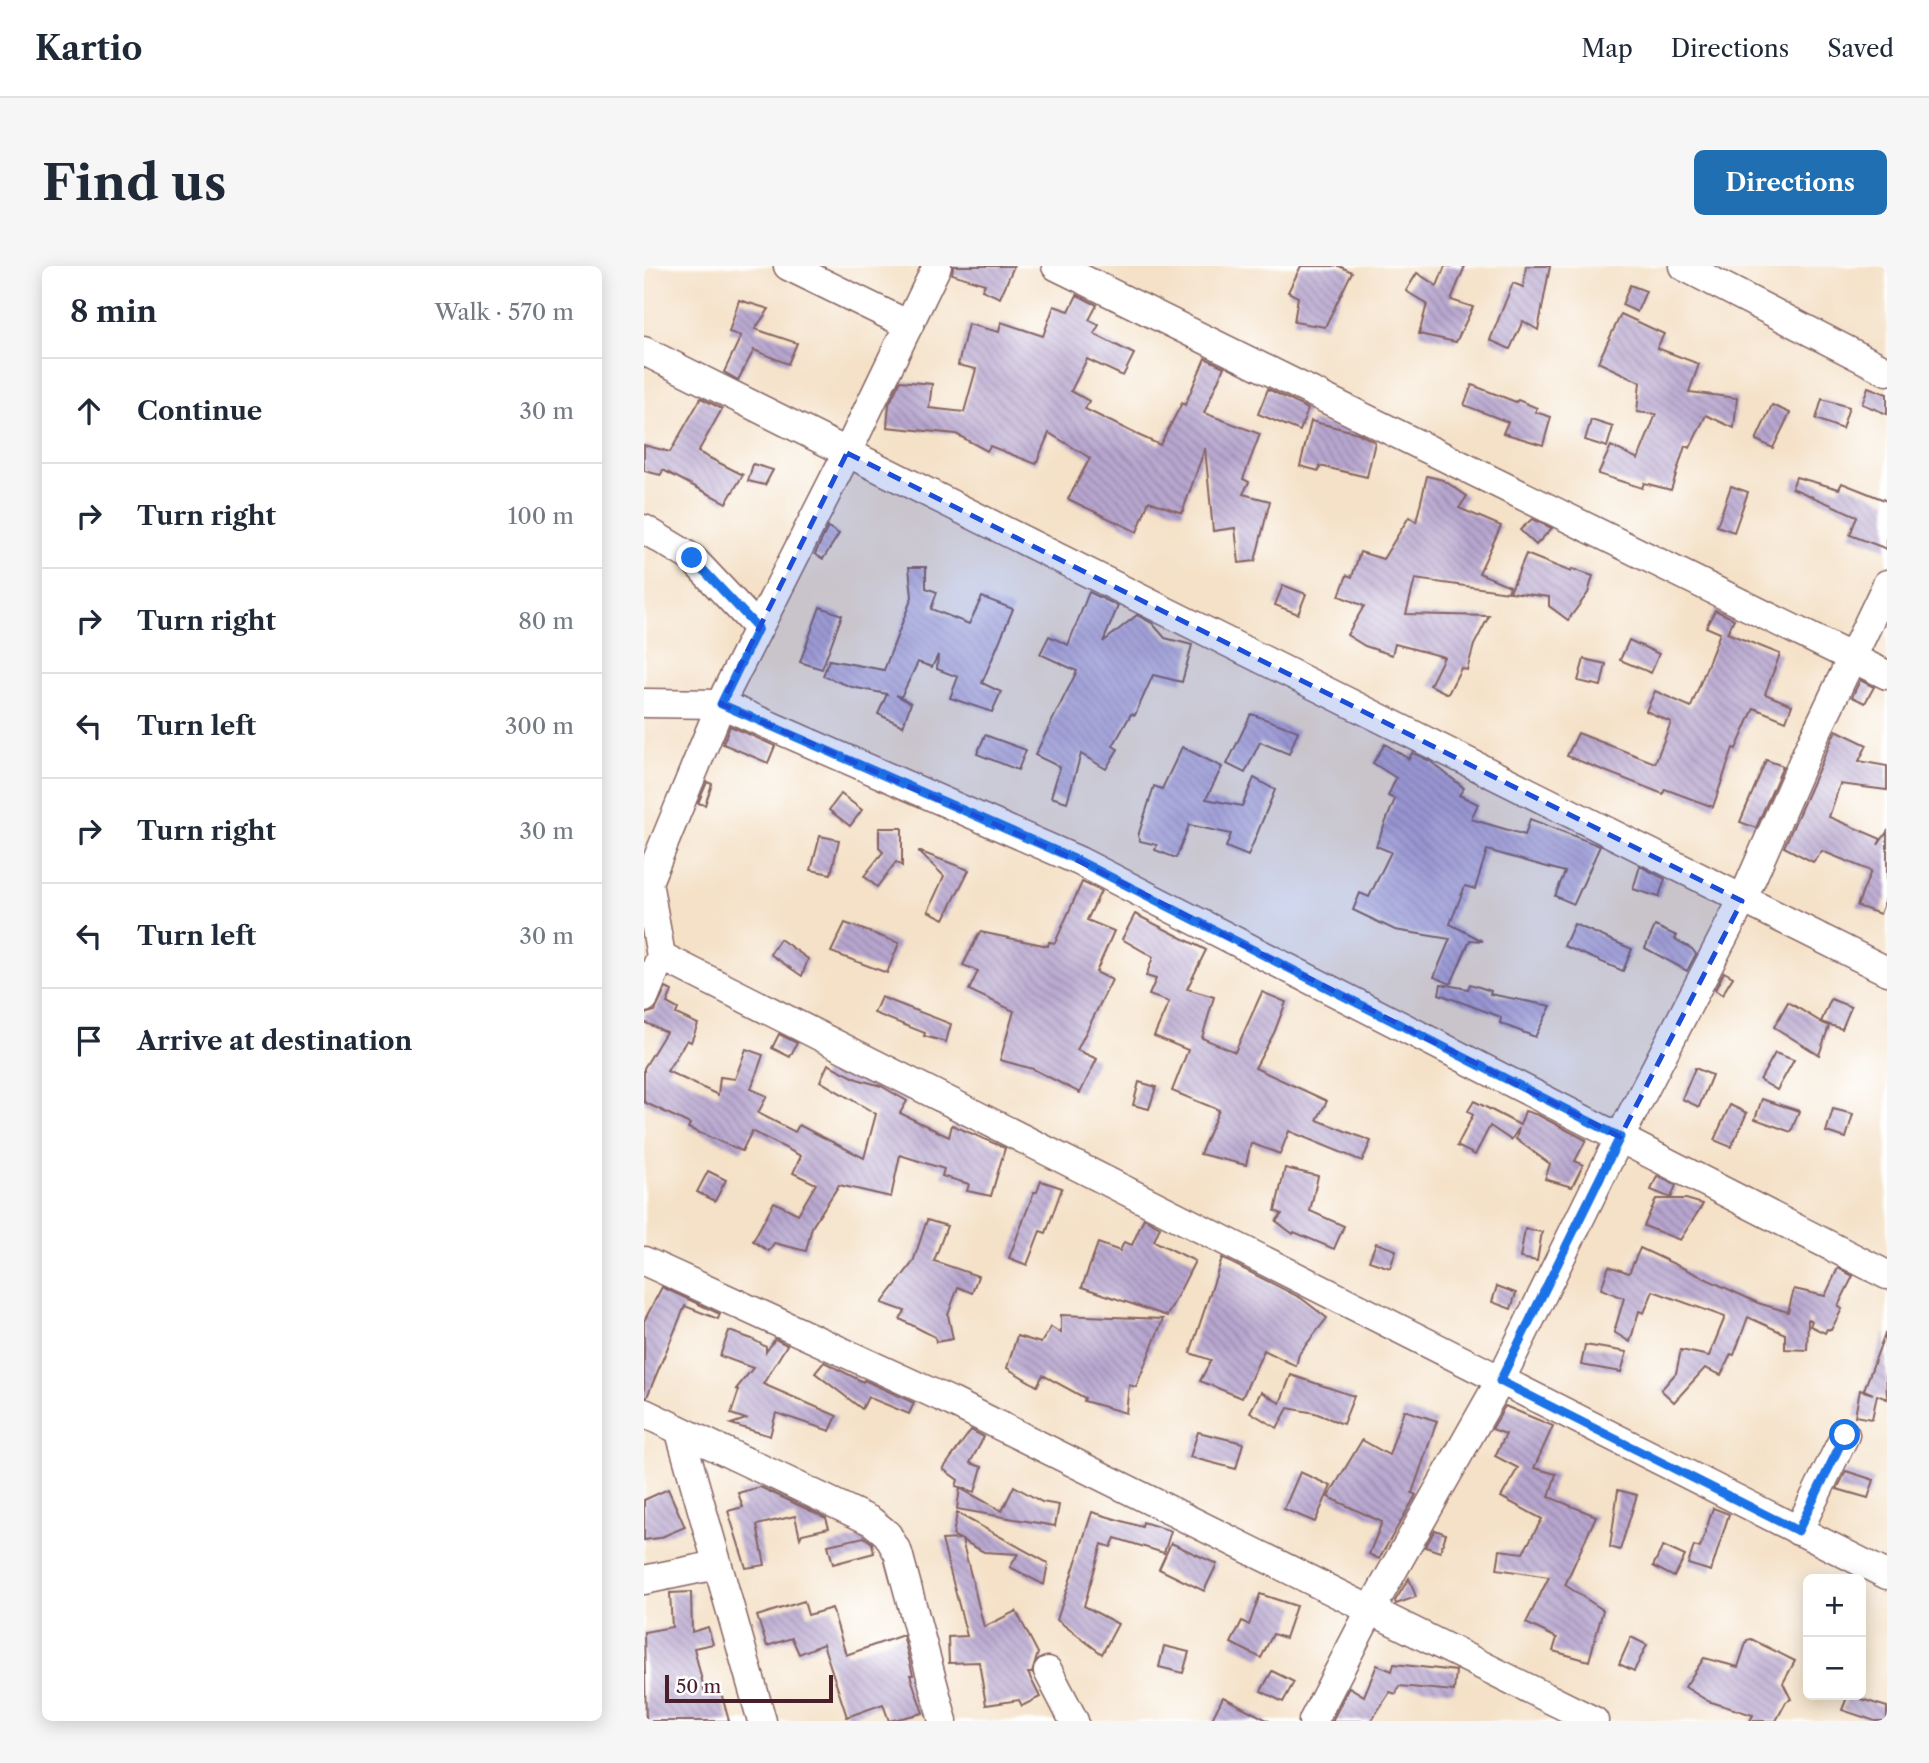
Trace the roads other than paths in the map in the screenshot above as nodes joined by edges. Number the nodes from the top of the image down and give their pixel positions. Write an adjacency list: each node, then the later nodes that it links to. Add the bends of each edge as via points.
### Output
1 (788, 266): 5 (street)
2 (937, 266): 5 (street)
3 (1056, 266): 12 (street)
4 (1683, 266): 7 (street)
5 (909, 325): 8 (street)
6 (644, 351): 8 (street)
7 (1887, 371)
8 (847, 453): 11 (street); 17 (street)
9 (644, 529): 11 (street, via 692,558)
10 (1887, 584): 12 (street)
11 (758, 628): 15 (street)
12 (1853, 658): 13 (street); 17 (street)
13 (1887, 675)
14 (644, 703): 15 (street)
15 (721, 704): 16 (street); 21 (street, via 1079,861)
16 (646, 883): 18 (street)
17 (1742, 901): 19 (street); 21 (street)
18 (661, 956): 20 (street); 24 (street)
19 (1887, 971)
20 (644, 998)
21 (1620, 1137): 23 (street); 24 (street)
22 (644, 1261): 32 (street, via 952,1402)
23 (1887, 1275)
24 (1500, 1381): 28 (street); 32 (street)
25 (644, 1413): 26 (street)
26 (680, 1432): 29 (street); 35 (street, via 871,1521 887,1534 898,1553)
27 (1845, 1435): 28 (street)
28 (1798, 1531): 30 (street)
29 (717, 1565): 31 (street); 34 (street)
30 (1887, 1574)
31 (644, 1580)
32 (1370, 1611): 37 (street); 38 (street)
33 (1048, 1671): 36 (street)
34 (762, 1721)
35 (943, 1721)
36 (1074, 1721)
37 (1313, 1721)
38 (1594, 1721)

